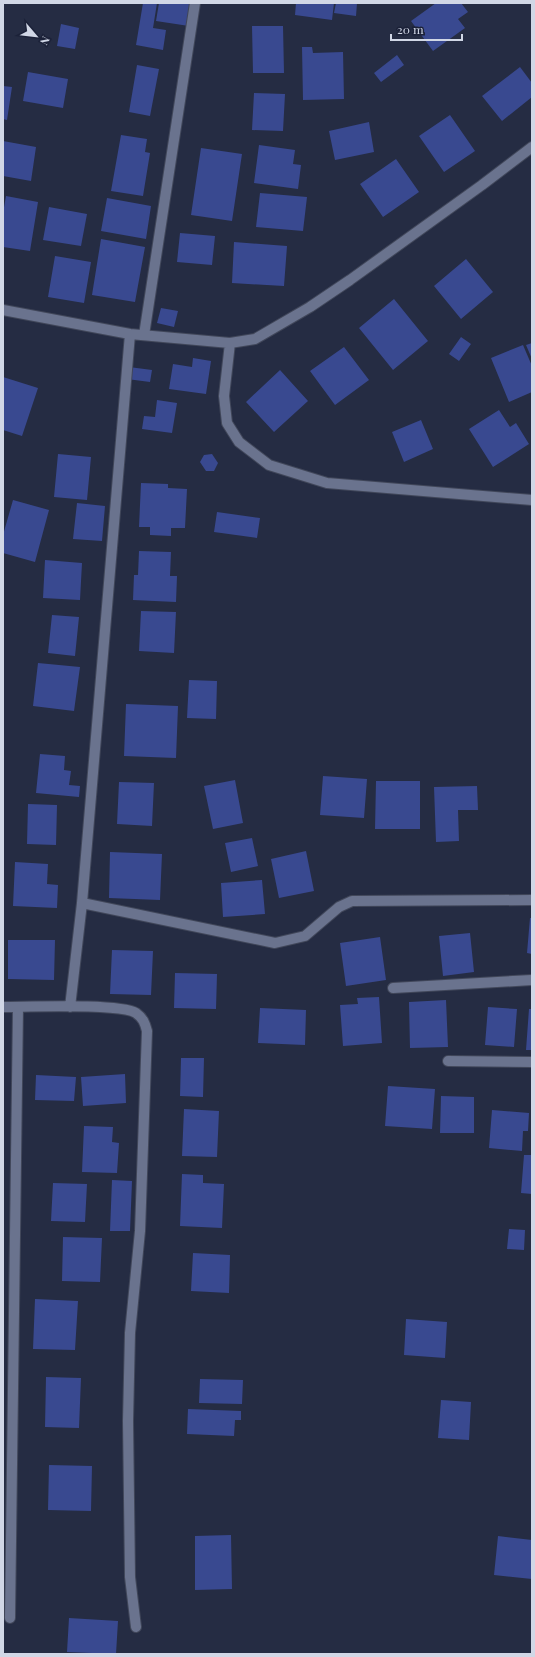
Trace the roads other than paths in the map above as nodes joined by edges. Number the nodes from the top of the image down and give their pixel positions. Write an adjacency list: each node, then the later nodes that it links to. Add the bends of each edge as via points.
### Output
1 (195, 3): 5 (street)
2 (532, 147): 6 (street, via 476,190 310,307 255,339)
3 (3, 310): 4 (street)
4 (130, 334): 5 (street); 9 (street)
5 (144, 335): 6 (street)
6 (230, 343): 7 (street, via 224,396 227,423 238,442 269,466 327,483)
7 (532, 500)
8 (532, 900): 9 (street, via 352,901 339,907 304,936 275,943)
9 (82, 903): 14 (street)
10 (532, 980): 11 (street)
11 (393, 988)
12 (3, 1007): 13 (street)
13 (18, 1007): 14 (street); 17 (street)
14 (70, 1007): 18 (street, via 123,1009 135,1013 144,1021 148,1031 140,1231 130,1333 128,1421 130,1577)
15 (448, 1061): 16 (street)
16 (532, 1062)
17 (10, 1618)
18 (136, 1626)

